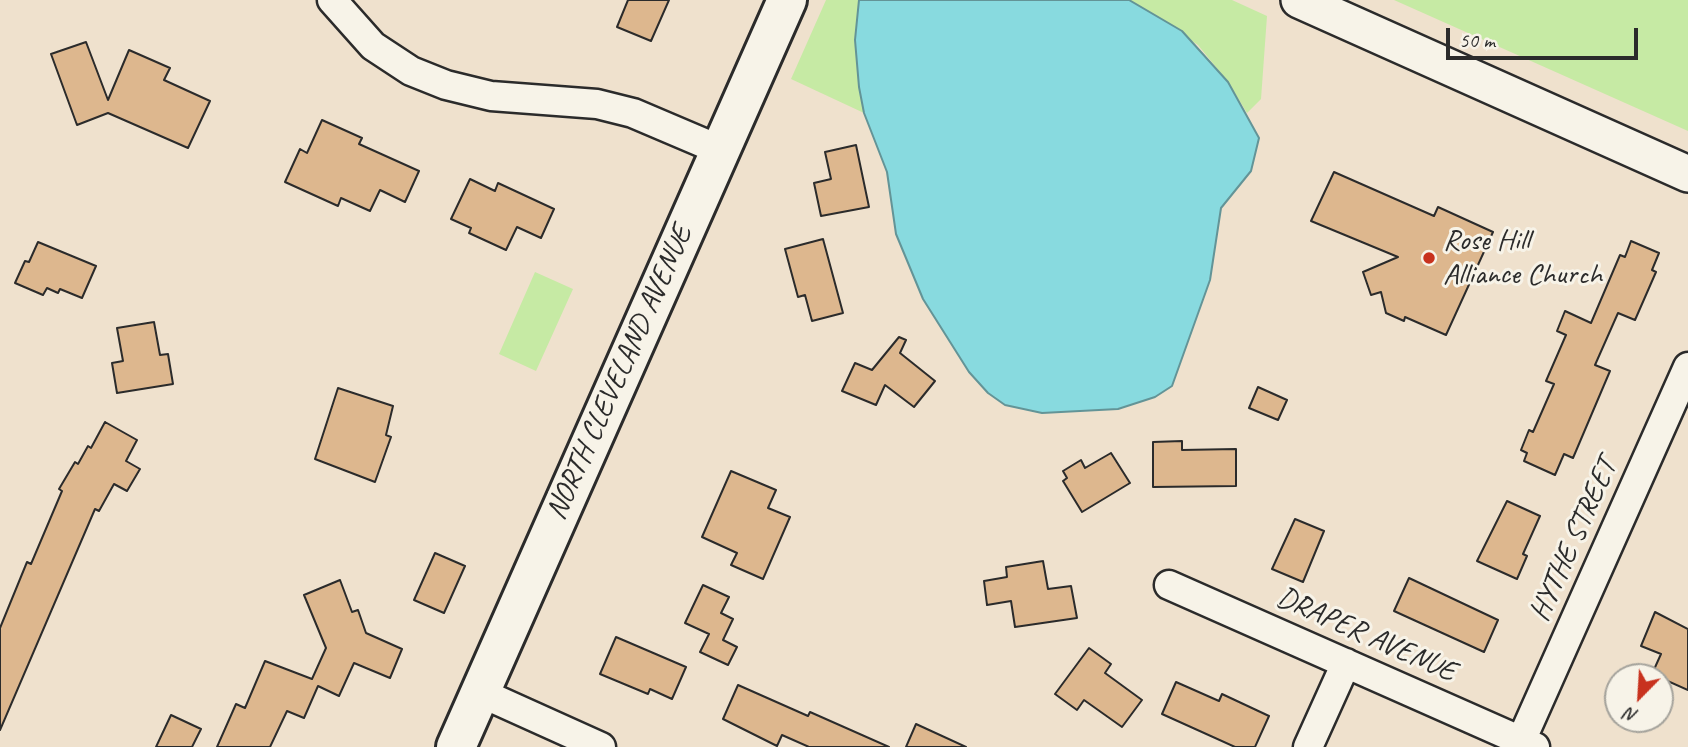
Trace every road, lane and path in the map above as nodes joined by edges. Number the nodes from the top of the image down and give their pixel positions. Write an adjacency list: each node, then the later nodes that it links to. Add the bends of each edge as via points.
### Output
1 (332, 0): 4 (street, via 373,46 411,71 446,85 491,96 597,104 633,113)
2 (787, 0): 4 (main road, NORTH CLEVELAND AVENUE)
3 (1299, 0): 5 (street)
4 (720, 150): 9 (main road, NORTH CLEVELAND AVENUE)
5 (1688, 174)
6 (1688, 367): 10 (street, HYTHE STREET)
7 (1169, 585): 8 (street, DRAPER AVENUE)
8 (1346, 663): 10 (street, DRAPER AVENUE); 13 (street)
9 (479, 692): 11 (main road, NORTH CLEVELAND AVENUE); 12 (street)
10 (1528, 744)
11 (456, 747)
12 (601, 747)
13 (1308, 747)

